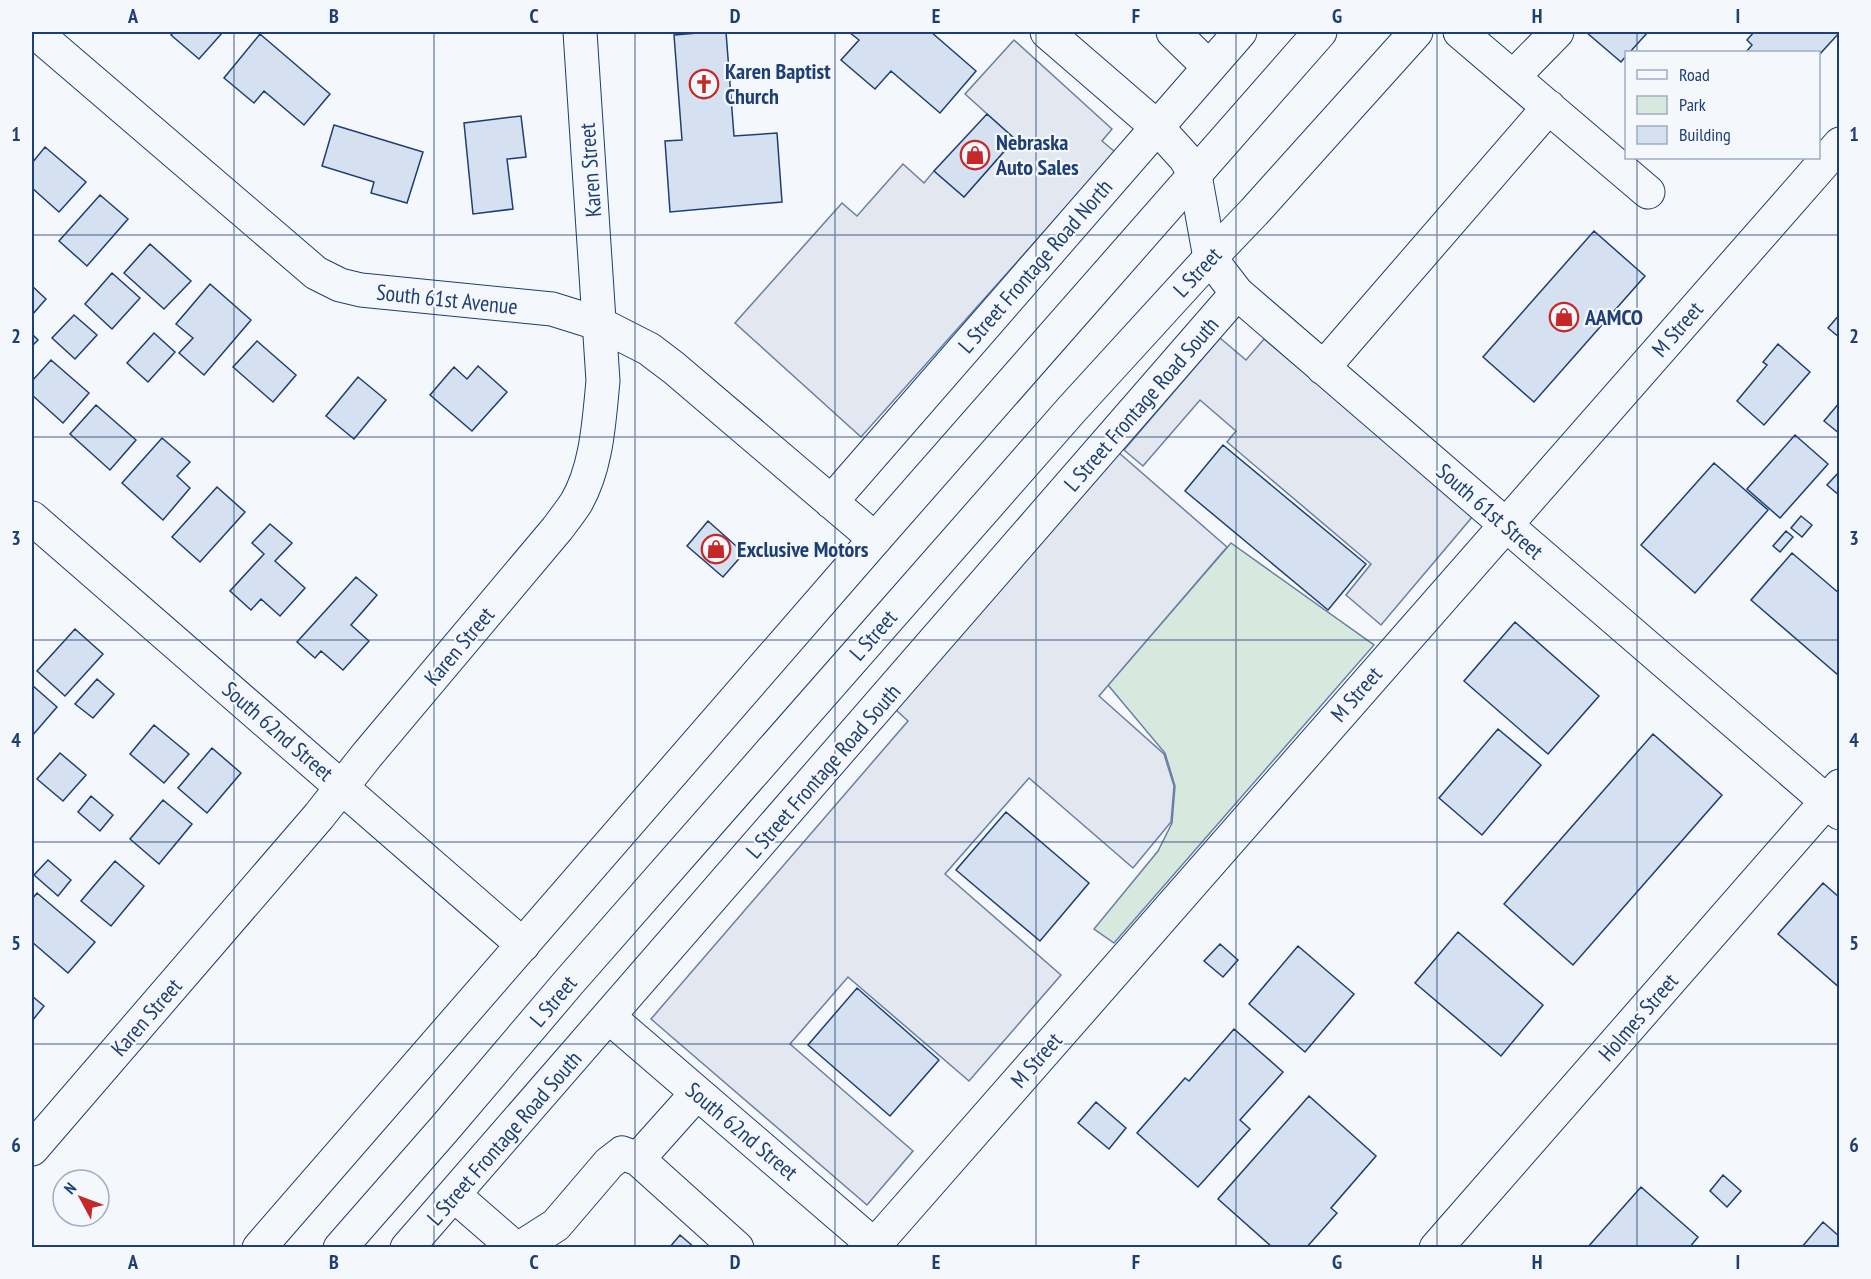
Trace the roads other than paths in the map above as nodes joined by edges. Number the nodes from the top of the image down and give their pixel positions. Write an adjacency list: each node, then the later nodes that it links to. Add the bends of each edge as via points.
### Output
1 (35, 32): 19 (street, South 61st Avenue, via 316,273 361,290 552,309)
2 (580, 32): 19 (street, Karen Street)
3 (1047, 32): 13 (street)
4 (1173, 32): 10 (street)
5 (1240, 32): 10 (street, L Street Frontage Road North)
6 (1320, 32): 15 (street)
7 (1416, 32): 17 (street, L Street)
8 (1460, 32): 11 (street)
9 (1557, 32): 11 (street)
10 (1209, 67): 13 (street, L Street Frontage Road North)
11 (1513, 77): 12 (street)
12 (1549, 107): 16 (street); 20 (street)
13 (1157, 127): 15 (street); 21 (street, L Street Frontage Road North)
14 (1839, 144): 22 (street, M Street)
15 (1195, 175): 17 (street, South 61st Street); 24 (street)
16 (1648, 192)
17 (1210, 258): 18 (street, South 61st Street); 35 (street, L Street, via 1072,408)
18 (1237, 293): 20 (street, South 61st Street); 28 (street, L Street Frontage Road South)
19 (600, 324): 21 (street, South 61st Avenue, via 649,349 674,368); 25 (street, Karen Street, via 603,381 597,434 589,471 576,502)
20 (1323, 368): 22 (street, South 61st Street)
21 (831, 502): 24 (street, South 61st Avenue)
22 (1505, 524): 26 (street, South 61st Street); 33 (street, M Street)
23 (37, 534): 25 (street, South 62nd Street)
24 (875, 539): 27 (street)
25 (342, 786): 27 (street, South 62nd Street); 30 (street, Karen Street)
26 (1835, 800): 40 (street, Holmes Street)
27 (523, 945): 34 (street)
28 (609, 1017): 29 (street, South 62nd Street); 32 (street, L Street Frontage Road South)
29 (697, 1093): 31 (street); 33 (street, South 62nd Street)
30 (32, 1149)
31 (638, 1159): 38 (street, via 622,1153 556,1226); 39 (street)
32 (454, 1195): 36 (street, L Street Frontage Road South); 37 (street)
33 (873, 1246)
34 (258, 1248)
35 (340, 1248)
36 (408, 1248)
37 (515, 1248)
38 (520, 1248)
39 (737, 1248)
40 (1436, 1248)

